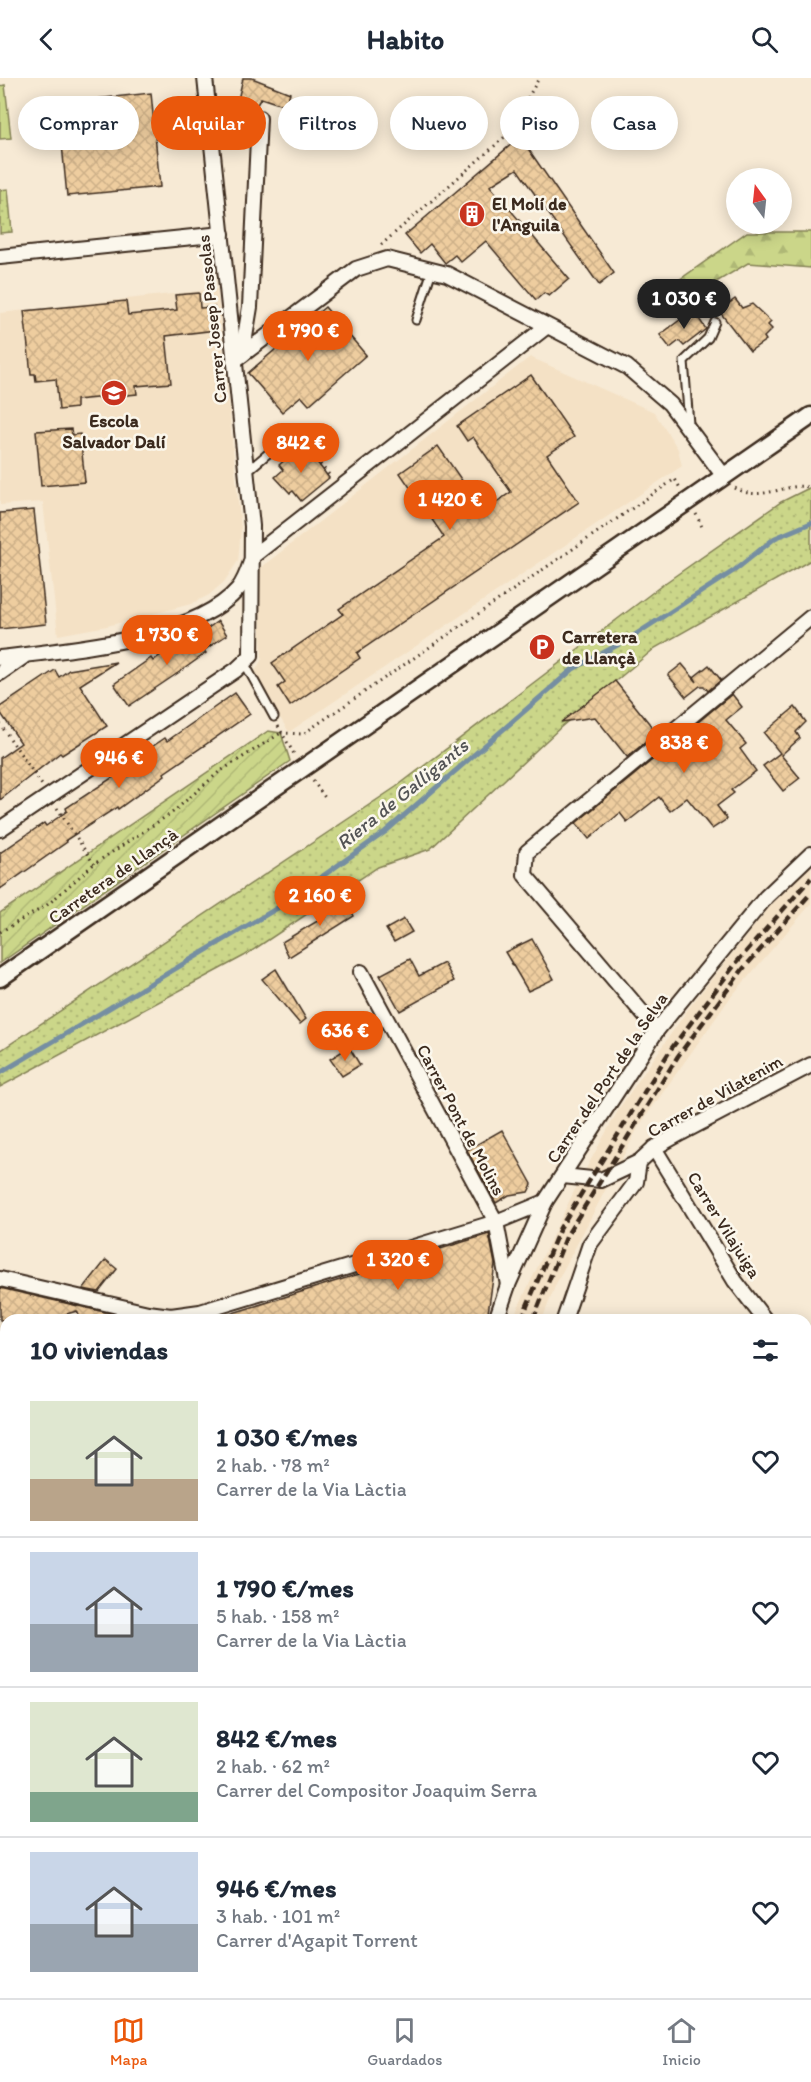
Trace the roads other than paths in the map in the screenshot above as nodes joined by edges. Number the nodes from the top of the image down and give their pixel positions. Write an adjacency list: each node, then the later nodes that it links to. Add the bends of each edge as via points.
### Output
1 (205, 78): 3 (street, Carrer Josep Passolas)
2 (257, 150): 9 (street, via 250,307)
3 (222, 234): 4 (street); 9 (street, Carrer Josep Passolas)
4 (0, 257)
5 (432, 270): 6 (lane); 8 (street, via 447,274); 9 (street, via 387,259 356,269)
6 (416, 320)
7 (715, 322): 11 (lane, via 708,338 684,361)
8 (546, 327): 11 (street, via 627,367 670,404); 16 (street)
9 (238, 358): 13 (street, Carrer Josep Passolas)
10 (811, 416): 14 (street, Carretera de Llançà)
11 (689, 429): 14 (street)
12 (295, 431): 13 (lane)
13 (246, 472): 15 (street, Carrer Josep Passolas)
14 (727, 480): 29 (street, Carretera de Llançà, via 685,493)
15 (252, 526): 16 (street); 17 (street, Carrer Josep Passolas)
16 (276, 538): 17 (street)
17 (253, 556): 18 (street, via 244,579); 19 (street, Carrer Josep Passolas)
18 (228, 598): 19 (street, via 241,602); 21 (street, via 181,625 135,638)
19 (251, 616): 23 (street, Carrer Josep Passolas, via 251,656)
20 (811, 617): 30 (street, via 527,852 525,875)
21 (27, 654): 22 (street); 24 (street)
22 (0, 658)
23 (245, 663): 25 (lane); 26 (street)
24 (0, 673)
25 (274, 717)
26 (0, 829)
27 (811, 854): 30 (street, Carrer del Port de la Selva, via 766,897)
28 (360, 972): 36 (street, Carrer Pont de Molins)
29 (0, 978)
30 (657, 1030): 34 (street, Carrer del Port de la Selva)
31 (811, 1065): 32 (street, Carrer de Vilatenim)
32 (654, 1148): 33 (street, Carrer de Vilatenim); 43 (street, Carrer Vilajuiga, via 735,1281)
33 (639, 1162): 34 (street, Carrer de Vilatenim, via 601,1180); 42 (street, Carrer de Vilatenim, via 636,1182 590,1244)
34 (563, 1176): 35 (street, Carrer del Port de la Selva)
35 (545, 1202): 36 (street); 38 (street, Carrer del Port de la Selva)
36 (496, 1222): 38 (street, Carrer Pont de Molins); 40 (street)
37 (0, 1279): 39 (street)
38 (508, 1285): 41 (street, Carrer del Port de la Selva)
39 (156, 1314)
40 (186, 1314)
41 (498, 1314)
42 (566, 1314)
43 (760, 1314)

